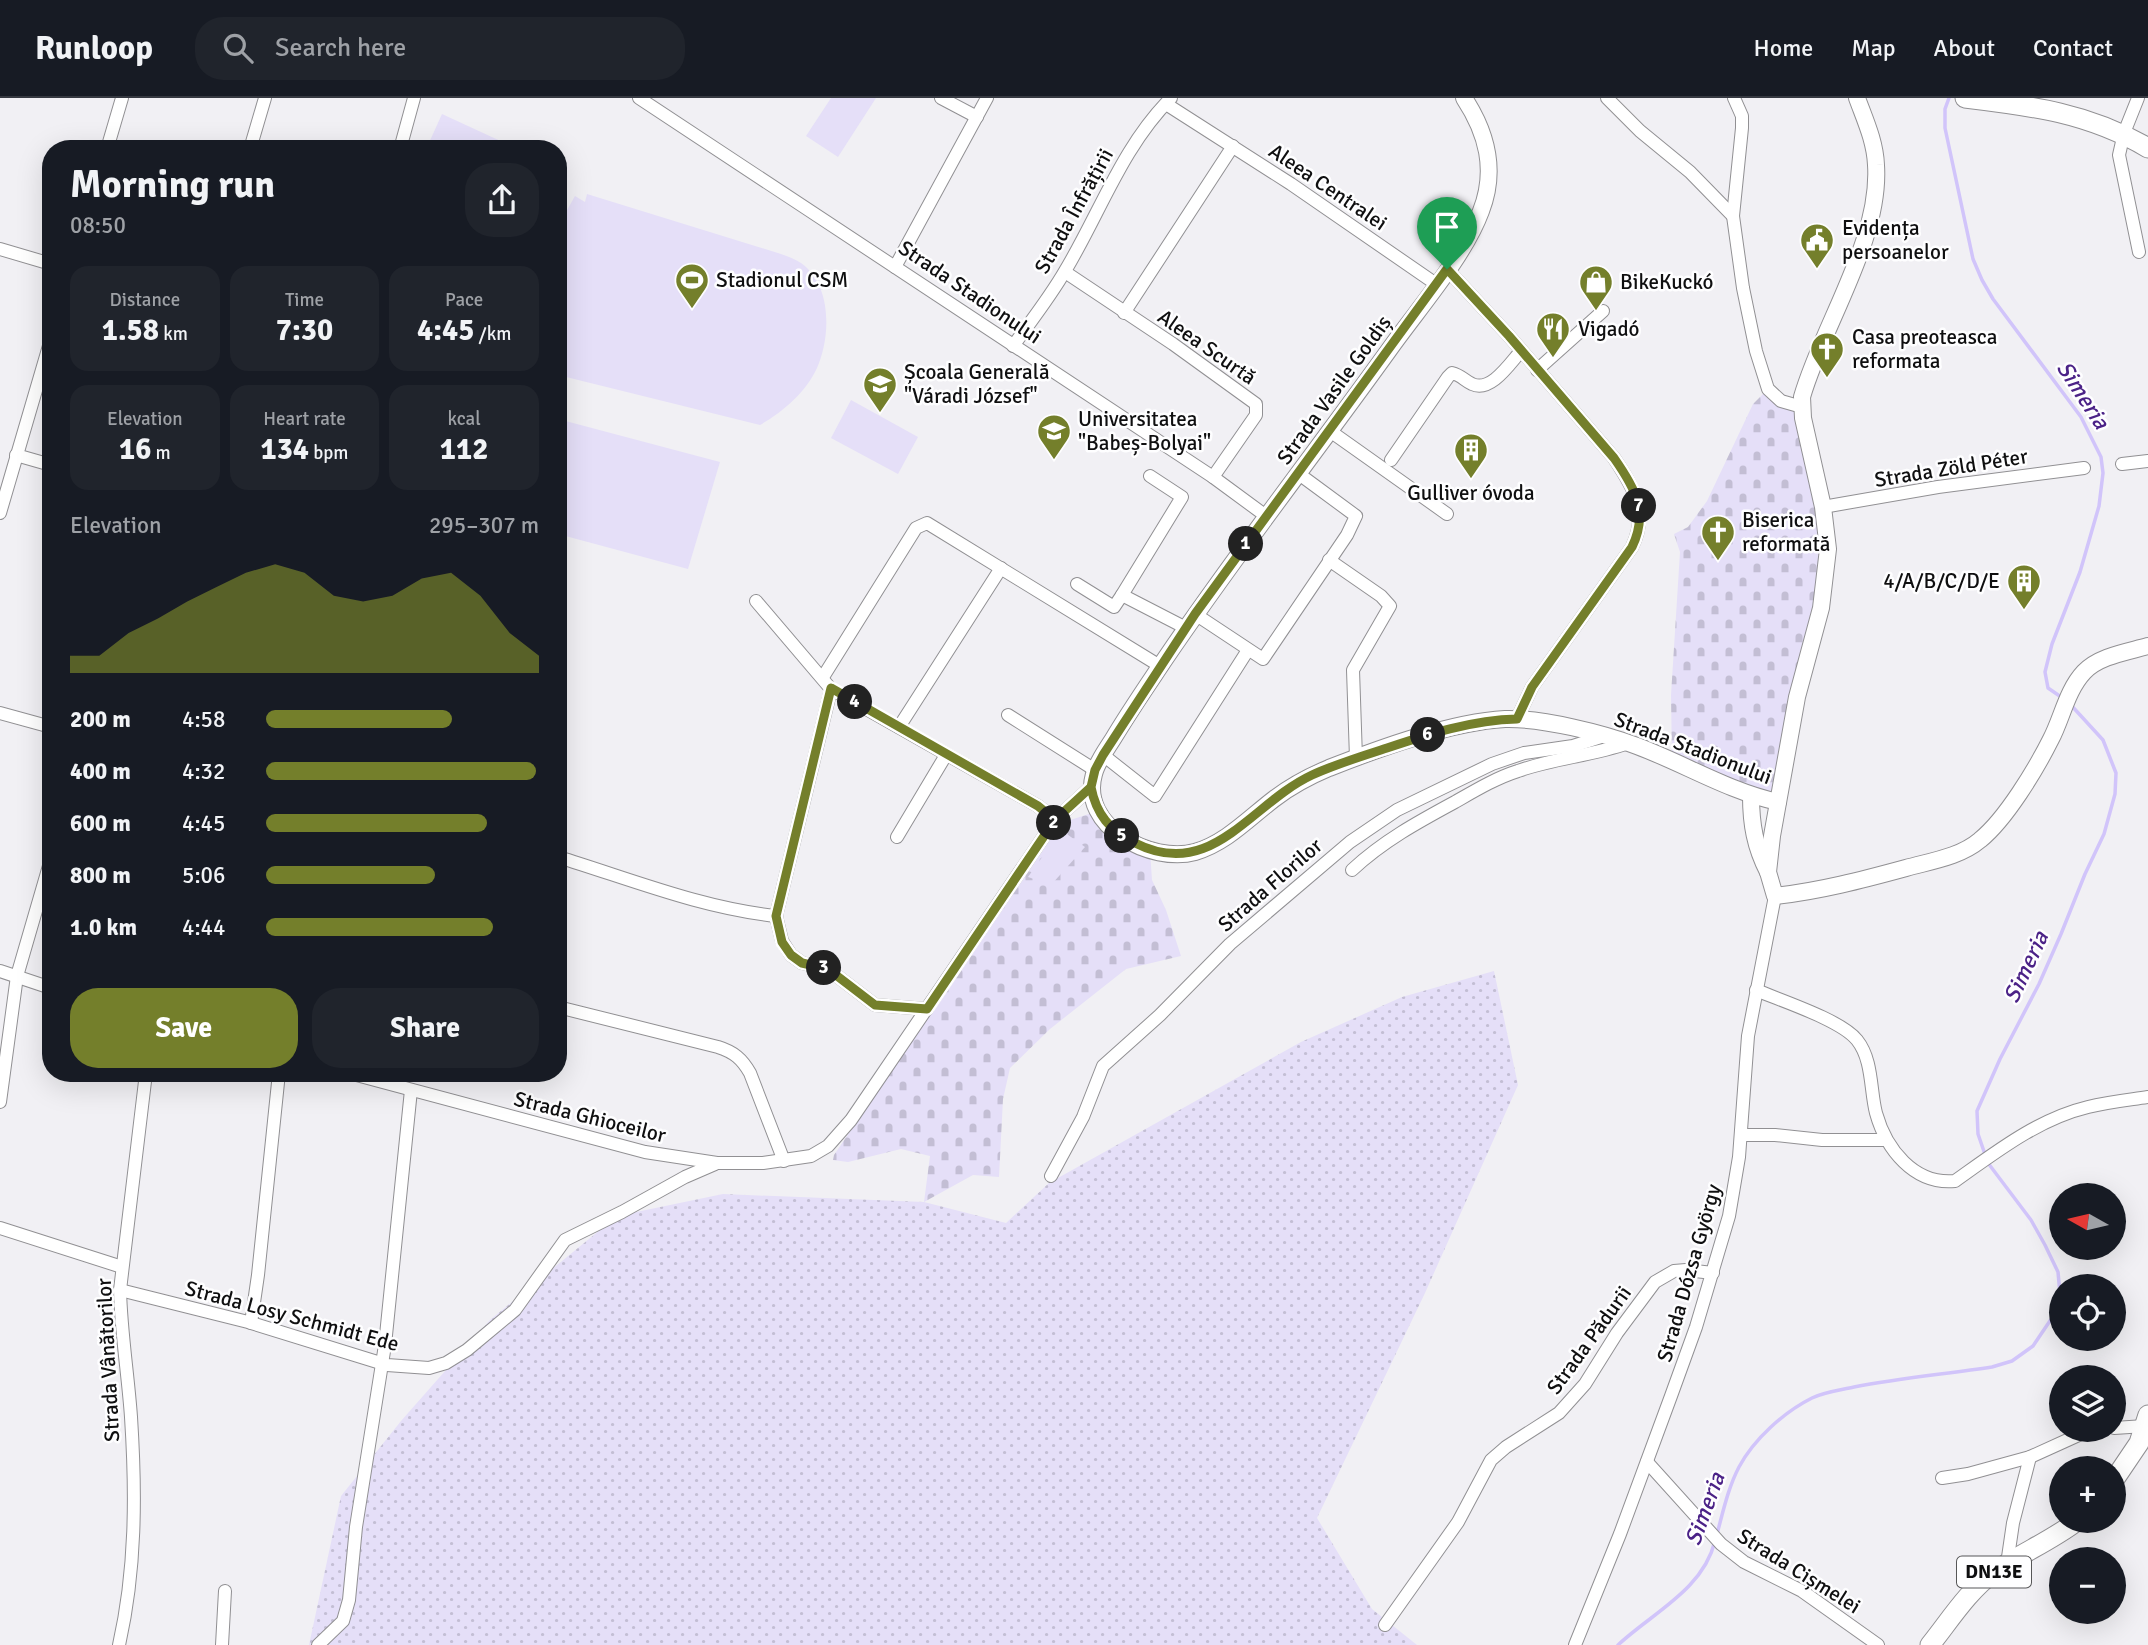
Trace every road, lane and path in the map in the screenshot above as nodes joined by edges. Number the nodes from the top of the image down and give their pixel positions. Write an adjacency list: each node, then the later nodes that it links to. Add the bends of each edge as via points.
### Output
1 (122, 98): 16 (street)
2 (265, 98): 17 (street)
3 (414, 98): 18 (street)
4 (639, 98): 25 (street, Strada Stadionului)
5 (940, 98): 14 (street)
6 (987, 98): 14 (street)
7 (1464, 98): 26 (street, Strada Vasile Goldiș, via 1480,125 1490,176 1480,214)
8 (1607, 98): 21 (street)
9 (1734, 98): 21 (street, via 1742,128)
10 (1857, 98): 35 (street, via 1874,148 1874,207 1808,378)
11 (1965, 98): 15 (main road, via 2056,111)
12 (2138, 98): 15 (street)
13 (1168, 101): 19 (street, Aleea Centralei); 27 (street, Strada Înfrățirii, via 1122,163)
14 (977, 117): 25 (street)
15 (2123, 133): 20 (main road); 23 (street, via 2119,162)
16 (110, 140)
17 (253, 140)
18 (402, 140)
19 (1233, 146): 28 (street, Aleea Centralei); 30 (street)
20 (2148, 148)
21 (1733, 216): 35 (street, via 1746,304 1768,389 1782,401)
22 (0, 248): 24 (street)
23 (2139, 252)
24 (42, 261)
25 (895, 267): 31 (street, Strada Stadionului)
26 (1447, 269): 28 (street, Strada Vasile Goldiș); 32 (street)
27 (1065, 272): 30 (street, Aleea Scurtă); 31 (street, Strada Înfrățirii)
28 (1436, 284): 36 (street, Strada Vasile Goldiș)
29 (1603, 311): 34 (street)
30 (1124, 313): 45 (street, Aleea Scurtă, via 1255,404 1256,415)
31 (1013, 346): 45 (street, Strada Stadionului)
32 (1521, 351): 34 (street); 38 (street, via 1482,386 1452,373)
33 (42, 369): 37 (street)
34 (1537, 370): 64 (street, via 1626,476 1641,522 1632,547 1532,687)
35 (1802, 407): 46 (street)
36 (1330, 431): 43 (street, Strada Vasile Goldiș); 48 (street)
37 (16, 455): 40 (street); 47 (street)
38 (1391, 460)
39 (2148, 461): 41 (street)
40 (42, 462)
41 (2122, 464)
42 (2084, 468): 46 (street, Strada Zöld Péter)
43 (1300, 474): 49 (street, Strada Vasile Goldiș); 50 (street, via 1356,516)
44 (1150, 476): 53 (street, via 1182,497)
45 (1213, 477): 49 (street, Strada Stadionului)
46 (1823, 508): 75 (street, via 1828,548 1825,586 1797,696)
47 (0, 513)
48 (1447, 514)
49 (1266, 516): 55 (street)
50 (1329, 560): 58 (street, via 1263,659); 71 (street, via 1390,606 1353,670)
51 (1002, 568): 59 (street); 60 (street, via 927,523 921,524); 66 (street)
52 (1077, 584): 53 (street, via 1114,607)
53 (1122, 595): 56 (street)
54 (757, 601): 60 (street)
55 (1195, 614): 56 (street); 58 (street)
56 (1186, 628): 59 (street)
57 (2148, 646): 82 (street, via 2091,666 2079,679 2031,774 1978,842 1949,856 1838,886)
58 (1248, 650): 70 (street, via 1155,796)
59 (1160, 666): 70 (street)
60 (823, 677): 61 (street)
61 (831, 688): 66 (street); 83 (street)
62 (0, 713): 65 (street)
63 (1008, 715): 72 (street)
64 (1517, 719): 67 (street, Strada Stadionului); 71 (street, Strada Stadionului, via 1448,729)
65 (42, 725)
66 (899, 727): 69 (street)
67 (1604, 736): 68 (street, Strada Stadionului); 100 (street, Strada Florilor, via 1492,764 1397,810 1350,842 1230,944 1104,1066)
68 (1628, 743): 74 (street, Strada Stadionului); 79 (street, Strada Florilor, via 1497,779 1401,832)
69 (946, 755): 76 (street); 77 (street)
70 (1103, 755): 72 (street)
71 (1356, 758): 73 (street, Strada Stadionului, via 1311,775 1225,838 1186,854 1150,851 1126,839 1106,823)
72 (1095, 770): 73 (street)
73 (1091, 787): 76 (street, Strada Ghioceilor)
74 (1751, 796): 75 (street, Strada Stadionului); 80 (street, via 1753,833)
75 (1778, 802): 80 (street)
76 (1055, 820): 89 (street, Strada Ghioceilor)
77 (897, 837)
78 (567, 860): 83 (street, via 702,903)
79 (1352, 870)
80 (1768, 872): 82 (street)
81 (42, 890): 85 (street)
82 (1775, 896): 87 (street, Strada Dózsa György)
83 (776, 916): 89 (street, via 782,942 802,963 828,969 875,1005)
84 (0, 971): 85 (street)
85 (17, 976): 86 (street); 95 (street)
86 (42, 985)
87 (1756, 990): 96 (street, Strada Dózsa György); 97 (street, via 1840,1027 1858,1041)
88 (567, 1009): 98 (street, via 718,1047 737,1056 750,1073)
89 (927, 1009): 98 (street, Strada Ghioceilor, via 828,1146 811,1156)
90 (145, 1082): 102 (street, Strada Vânătorilor)
91 (278, 1082): 105 (street)
92 (382, 1082): 93 (street, Strada Ghioceilor)
93 (411, 1090): 99 (street, Strada Ghioceilor, via 645,1152); 106 (street)
94 (2148, 1097): 97 (street, via 2067,1114 2022,1135 1955,1181 1944,1182 1910,1169)
95 (0, 1102)
96 (1741, 1135): 97 (street); 103 (street, Strada Dózsa György, via 1729,1216)
97 (1886, 1140)
98 (784, 1161): 99 (street, Strada Ghioceilor)
99 (717, 1163): 106 (street, Strada Losy Schmidt Ede, via 565,1240 515,1310 446,1363 429,1368)
100 (1051, 1176)
101 (0, 1228): 102 (street)
102 (121, 1267): 104 (street, Strada Vânătorilor)
103 (1713, 1273): 111 (street, Strada Dózsa György); 117 (street, Strada Pădurii, via 1686,1269 1655,1282 1585,1384 1559,1413 1491,1460 1458,1522)
104 (120, 1290): 105 (street, Strada Losy Schmidt Ede); 118 (street, Strada Vânătorilor, via 135,1527)
105 (251, 1323): 106 (street, Strada Losy Schmidt Ede)
106 (382, 1362): 120 (street, via 349,1600 343,1621)
107 (2146, 1421): 108 (street); 112 (main road)
108 (2126, 1425)
109 (2062, 1442): 110 (street)
110 (2030, 1457): 113 (street); 115 (street)
111 (1647, 1462): 121 (street, Strada Dózsa György); 122 (street, Strada Cișmelei, via 1721,1544 1744,1562 1802,1591)
112 (2126, 1465)
113 (1942, 1478)
114 (2060, 1533): 115 (main road, DN13E)
115 (2007, 1564): 123 (main road, DN13E, via 1973,1591)
116 (225, 1591): 119 (street)
117 (1385, 1625)
118 (119, 1645)
119 (222, 1645)
120 (318, 1645)
121 (1575, 1645)
122 (1878, 1645)
123 (1930, 1645)

